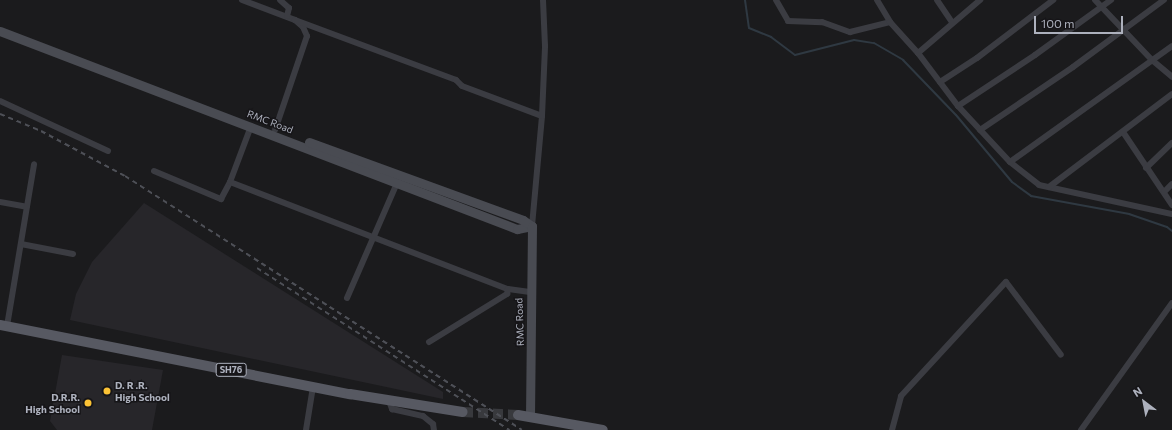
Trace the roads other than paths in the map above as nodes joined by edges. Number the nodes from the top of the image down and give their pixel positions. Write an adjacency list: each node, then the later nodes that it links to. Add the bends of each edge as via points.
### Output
1 (242, 0): 13 (street)
2 (280, 0): 13 (street, via 289,8)
3 (543, 0): 28 (street, via 545,46)
4 (776, 0): 15 (street, via 788,21 822,22 850,32)
5 (877, 0): 15 (street)
6 (937, 0): 16 (street)
7 (980, 0): 16 (street)
8 (1053, 0): 24 (street, via 977,58)
9 (1095, 0): 12 (street)
10 (1111, 0): 12 (street)
11 (1164, 0): 18 (street)
12 (1102, 7): 18 (street); 27 (street)
13 (287, 16): 14 (street)
14 (295, 20): 28 (street, via 456,80 462,86); 30 (street, via 303,27 307,36)
15 (890, 22): 21 (street)
16 (952, 22): 21 (street)
17 (0, 26): 30 (street, RMC Road)
18 (1122, 28): 22 (street); 31 (street, via 1073,67)
19 (0, 31): 29 (street, RMC Road)
20 (1172, 46): 22 (street)
21 (918, 53): 24 (street)
22 (1152, 60): 23 (street); 35 (street)
23 (1172, 77)
24 (940, 82): 27 (street)
25 (1172, 94): 32 (street)
26 (0, 101): 34 (street)
27 (958, 106): 31 (street)
28 (542, 116): 48 (street)
29 (251, 126): 39 (street); 40 (street, RMC Road)
30 (275, 130): 48 (street, RMC Road, via 523,220)
31 (980, 130): 35 (street)
32 (1123, 132): 37 (street); 42 (street)
33 (1172, 143): 37 (street)
34 (108, 150)
35 (1010, 162): 42 (street, via 1039,185)
36 (34, 164): 46 (street)
37 (1146, 168): 43 (street)
38 (154, 171): 39 (street, via 221,199)
39 (230, 182): 49 (street)
40 (397, 183): 48 (street, RMC Road, via 517,229); 49 (street)
41 (1172, 184): 43 (street)
42 (1049, 187): 47 (street)
43 (1164, 192): 45 (street)
44 (0, 202): 46 (street)
45 (1172, 206)
46 (27, 207): 50 (street)
47 (1172, 214)
48 (532, 226): 53 (street, RMC Road)
49 (374, 236): 52 (street); 54 (street)
50 (21, 244): 51 (street); 56 (street)
51 (73, 254)
52 (508, 289): 53 (street); 57 (street, via 507,294)
53 (530, 292): 63 (street, RMC Road)
54 (347, 298)
55 (1172, 303): 68 (street)
56 (3, 325): 59 (main road, SH76)
57 (429, 342)
58 (1061, 355): 67 (street, via 1006,282 901,396)
59 (314, 387): 60 (main road, SH76); 64 (street)
60 (389, 401): 61 (main road, SH76); 65 (street, via 392,409 422,416 433,424)
61 (463, 412)
62 (518, 415): 63 (main road)
63 (530, 417): 66 (main road)
64 (306, 430)
65 (434, 430)
66 (603, 430)
67 (892, 430)
68 (1081, 430)

